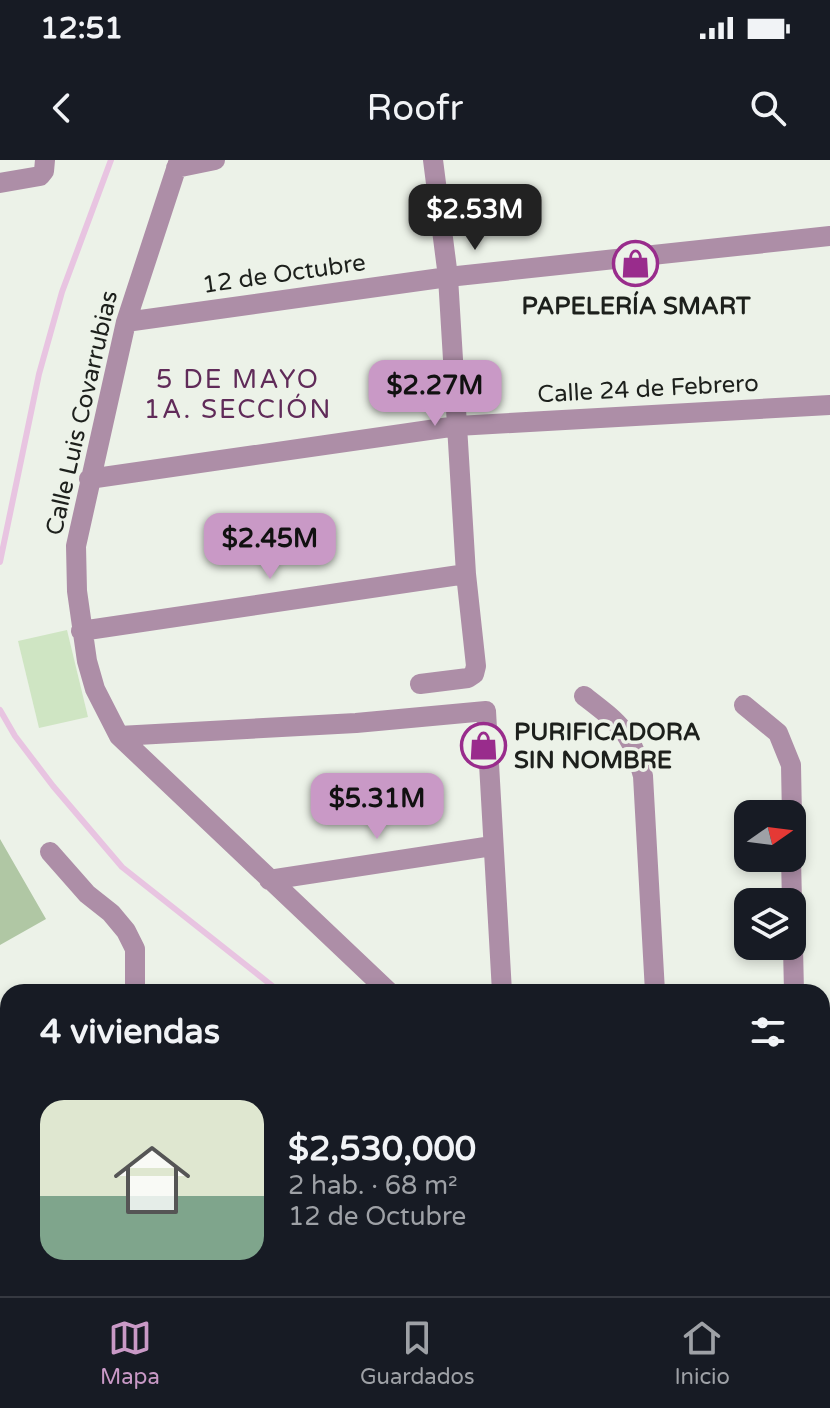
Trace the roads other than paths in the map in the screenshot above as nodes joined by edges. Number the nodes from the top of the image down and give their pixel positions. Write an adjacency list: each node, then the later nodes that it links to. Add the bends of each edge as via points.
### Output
1 (215, 160): 3 (street)
2 (433, 160): 7 (street)
3 (178, 164): 8 (street, Calle Luis Covarrubias)
4 (44, 165): 5 (street, via 33,178)
5 (0, 183)
6 (830, 236): 7 (street, 12 de Octubre)
7 (448, 277): 8 (street, 12 de Octubre); 10 (street)
8 (126, 322): 11 (street, Calle Luis Covarrubias)
9 (830, 405): 10 (street, Calle 24 de Febrero)
10 (457, 426): 11 (street, Calle 24 de Febrero); 12 (street)
11 (89, 479): 13 (street, Calle Luis Covarrubias, via 76,546)
12 (466, 574): 13 (street); 14 (street, via 474,674)
13 (81, 631): 17 (street, Calle Luis Covarrubias, via 95,689)
14 (420, 684)
15 (584, 696): 26 (street, via 622,725 643,776)
16 (744, 705): 18 (street, via 778,733 791,765)
17 (119, 736): 19 (street, via 486,711); 22 (street, Calle Luis Covarrubias)
18 (792, 800)
19 (492, 846): 22 (street); 25 (street)
20 (50, 852): 23 (street, via 126,931 135,949)
21 (791, 872): 27 (street)
22 (269, 880): 24 (street, Calle Luis Covarrubias)
23 (130, 984)
24 (380, 984)
25 (501, 984)
26 (655, 984)
27 (794, 984)

